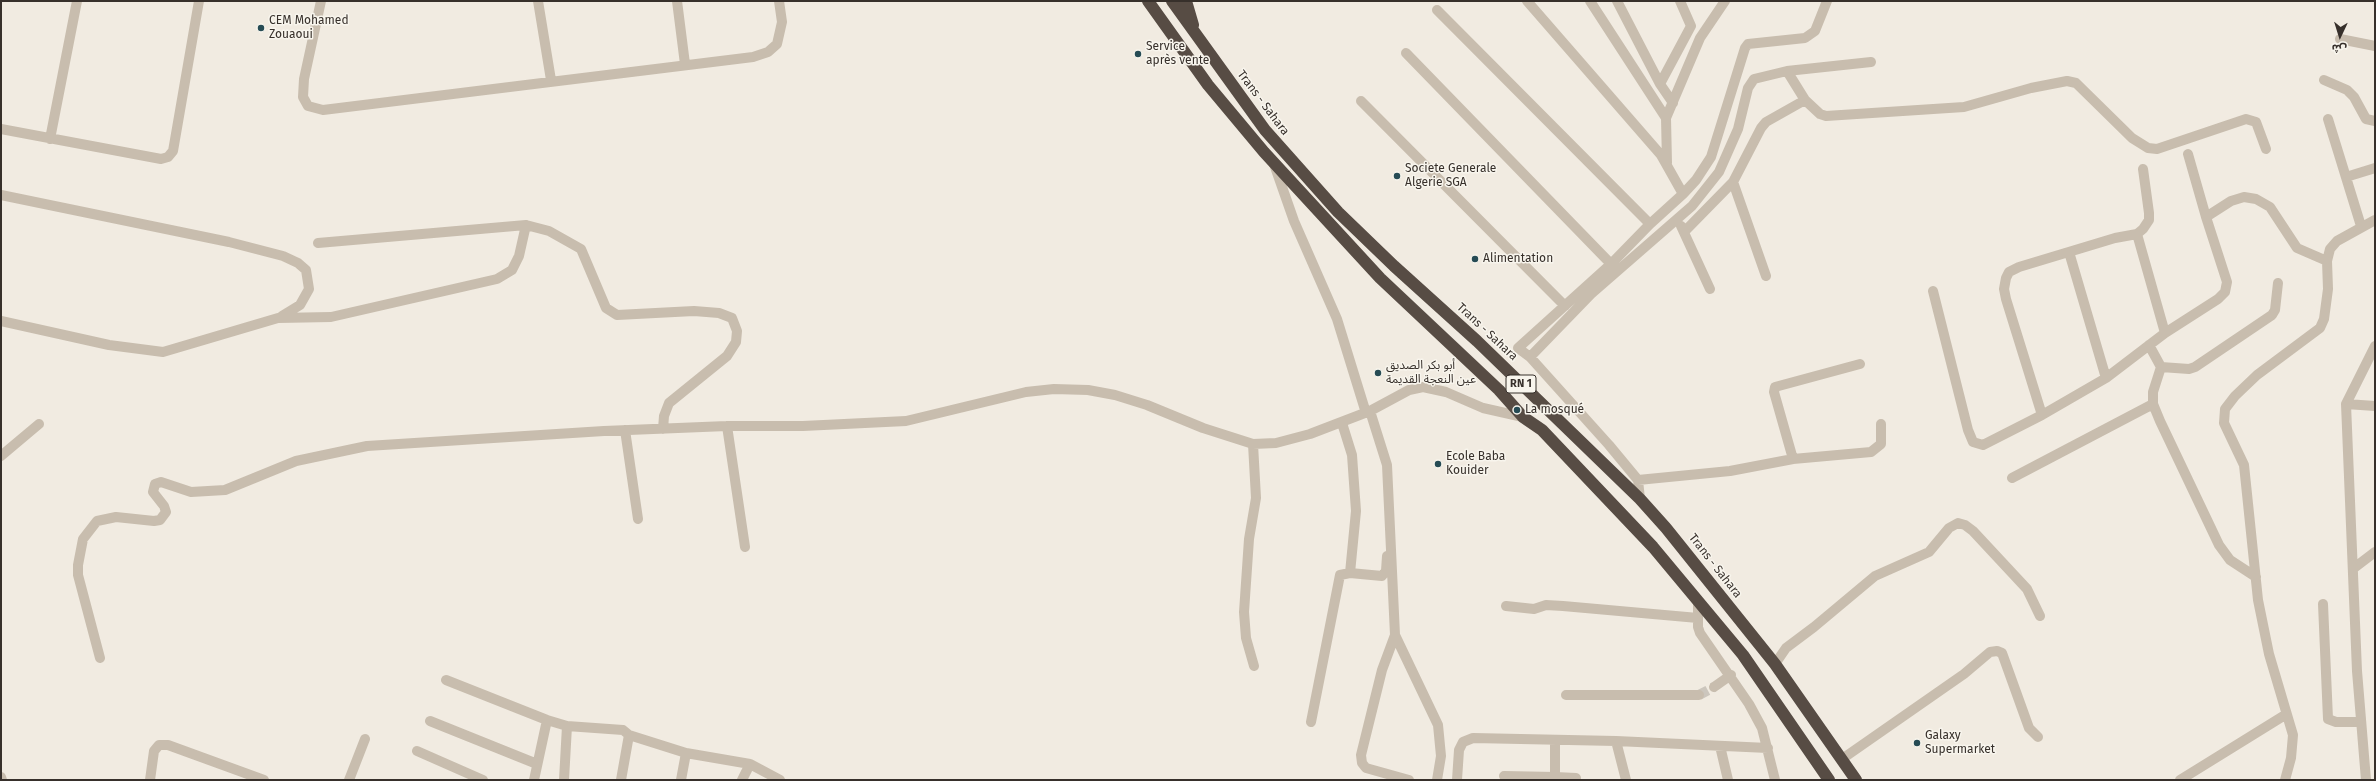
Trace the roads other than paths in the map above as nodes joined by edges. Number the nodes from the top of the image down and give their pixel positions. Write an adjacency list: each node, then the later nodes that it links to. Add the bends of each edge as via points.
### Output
1 (77, 1): 34 (street)
2 (199, 1): 34 (street, via 173,151 168,157 161,159)
3 (321, 1): 24 (street, via 304,79 303,97 308,106 324,110)
4 (538, 1): 24 (street)
5 (677, 1): 22 (street)
6 (779, 1): 22 (street, via 781,32 777,44 768,52 753,57)
7 (1172, 1): 17 (highway, Trans - Sahara / RN 1)
8 (1186, 1): 17 (highway)
9 (1527, 1): 37 (street)
10 (1590, 1): 30 (street)
11 (1616, 1): 26 (street)
12 (1680, 1): 26 (street, via 1691,26)
13 (1725, 1): 29 (street, via 1700,38)
14 (1827, 1): 43 (street, via 1815,31 1805,38 1748,44 1744,48 1711,157)
15 (1148, 2): 38 (highway, RN 1, via 1208,85)
16 (1436, 10): 48 (street)
17 (1197, 38): 88 (highway, Trans - Sahara / RN 1, via 1265,130 1338,212 1477,341)
18 (2340, 39): 19 (street)
19 (2375, 46)
20 (1406, 53): 56 (street)
21 (1871, 62): 23 (street)
22 (685, 64): 24 (street)
23 (1787, 71): 28 (street); 47 (street, via 1754,79 1748,88 1738,129 1719,172)
24 (551, 80)
25 (2324, 80): 32 (street, via 2347,90 2354,97 2366,119)
26 (1660, 84): 29 (street)
27 (1361, 100): 61 (street)
28 (1805, 100): 35 (street, via 1820,114 1826,116 1964,107 2031,88 2067,81 2076,83 2132,138 2148,148 2157,148 2246,119 2256,122); 42 (street, via 1766,122)
29 (1672, 103): 30 (street)
30 (1666, 118): 37 (street)
31 (2328, 119): 41 (street)
32 (2375, 121)
33 (1, 129): 34 (street)
34 (50, 139)
35 (2266, 149)
36 (2188, 154): 45 (street)
37 (1667, 163): 43 (street)
38 (1274, 164): 74 (street, via 1294,221 1337,319); 76 (highway, RN 1, via 1380,278 1499,390)
39 (2375, 168): 41 (street)
40 (2143, 169): 52 (street, via 2149,220)
41 (2346, 177): 50 (street)
42 (1733, 182): 51 (street); 57 (street)
43 (1683, 194): 48 (street)
44 (1, 195): 62 (street, via 229,242 283,256 306,270 309,289 300,305)
45 (2206, 217): 55 (street, via 2237,199 2256,199 2270,207 2297,248); 64 (street, via 2227,282 2225,292)
46 (2375, 220): 50 (street)
47 (1678, 221): 51 (street); 67 (street, via 1591,294)
48 (1650, 224): 56 (street)
49 (526, 225): 53 (street); 62 (street, via 520,256 512,270 497,279 331,317); 81 (street, via 549,231 581,249 603,303 606,308 618,315 694,311 719,313 732,318 737,332 736,342 727,356 669,403)
50 (2361, 226): 55 (street, via 2337,241 2330,249)
51 (1684, 232): 59 (street)
52 (2137, 234): 54 (street); 64 (street)
53 (318, 243)
54 (2069, 252): 70 (street); 75 (street, via 2014,269 2009,272 2004,284 2006,299)
55 (2327, 261): 95 (street, via 2328,289 2324,320 2320,328 2257,375 2235,396 2225,410 2224,423 2244,465)
56 (1611, 264): 61 (street)
57 (1766, 276)
58 (2278, 283): 69 (street, via 2275,310 2272,315 2196,367)
59 (1710, 289)
60 (1933, 291): 75 (street, via 1968,430 1974,442 1983,445 1994,441)
61 (1565, 306): 67 (street, via 1518,348)
62 (278, 318): 63 (street, via 163,352 109,344)
63 (1, 321)
64 (2165, 333): 65 (street)
65 (2149, 345): 69 (street); 70 (street)
66 (2375, 346): 72 (street)
67 (1530, 357): 87 (street)
68 (1860, 364): 85 (street, via 1775,387 1774,392)
69 (2161, 367): 71 (street, via 2153,392)
70 (2106, 378): 75 (street)
71 (2153, 404): 86 (street); 95 (street, via 2219,544 2230,560)
72 (2346, 404): 73 (street); 93 (street)
73 (2375, 406)
74 (1368, 412): 76 (street, via 1409,390 1423,387 1446,392 1483,408); 77 (street); 89 (street, via 1387,465)
75 (2042, 415)
76 (1523, 417): 96 (highway, RN 1, via 1542,430 1653,547)
77 (1342, 423): 83 (street, via 1276,443); 94 (street, via 1352,455 1355,491 1356,511)
78 (39, 424): 84 (street)
79 (1881, 424): 85 (street, via 1881,444 1872,452)
80 (727, 426): 81 (street); 83 (street, via 803,426 906,421 1026,392 1054,389 1088,390 1146,405 1203,428); 91 (street)
81 (663, 429): 82 (street)
82 (625, 430): 90 (street); 102 (street, via 368,446 296,461 225,490 191,492 161,482 155,484 153,492 166,512 160,520 116,517 97,521 83,539 78,575)
83 (1253, 444): 104 (street, via 1256,498 1249,539 1244,612 1246,638)
84 (1, 456)
85 (1793, 459): 87 (street, via 1730,471)
86 (2012, 478)
87 (1638, 480): 88 (street)
88 (1640, 499): 103 (highway, Trans - Sahara / RN 1)
89 (1390, 504): 94 (street, via 1384,575 1380,577); 101 (street, via 1392,606)
90 (638, 519)
91 (745, 547)
92 (2375, 552): 93 (street)
93 (2354, 568): 114 (street)
94 (1350, 573): 113 (street, via 1340,575)
95 (2256, 577): 110 (street, via 2269,654)
96 (1698, 601): 100 (street); 147 (highway, RN 1, via 1743,655)
97 (2323, 604): 114 (street, via 2328,719 2336,722)
98 (1506, 606): 100 (street, via 1534,609 1546,605 1563,606)
99 (2040, 616): 103 (street, via 2027,589 1972,531 1958,523 1948,528 1929,552 1875,576 1786,648)
100 (1698, 618): 105 (street, via 1700,633)
101 (1396, 635): 141 (street, via 1382,670 1361,755 1366,768); 142 (street, via 1438,725 1441,756)
102 (100, 658)
103 (1775, 664): 125 (highway, Trans - Sahara / RN 1)
104 (1254, 666)
105 (1731, 675): 107 (street); 122 (street, via 1762,728)
106 (446, 680): 111 (street)
107 (1714, 686)
108 (1566, 695): 109 (street)
109 (1699, 695)
110 (2285, 715): 149 (street); 150 (street, via 2292,735 2291,758)
111 (548, 720): 115 (street); 126 (street)
112 (430, 721): 126 (street)
113 (1311, 722)
114 (2361, 722): 151 (street)
115 (567, 726): 116 (street, via 623,730); 136 (street)
116 (629, 735): 124 (street); 137 (street)
117 (2038, 737): 125 (street, via 2029,728 2002,653 1997,651 1990,652 1964,674)
118 (366, 739): 133 (street)
119 (1555, 740): 120 (street); 129 (street); 143 (street, via 1472,738 1463,742 1459,750)
120 (1616, 741): 121 (street); 144 (street)
121 (1720, 746): 122 (street); 145 (street)
122 (1768, 748): 146 (street)
123 (416, 751): 134 (street)
124 (686, 753): 127 (street); 138 (street)
125 (1842, 759): 148 (highway, Trans - Sahara / RN 1)
126 (537, 764): 135 (street)
127 (750, 764): 139 (street); 140 (street)
128 (1504, 776): 129 (street)
129 (1555, 778): 130 (street)
130 (1576, 778)
131 (150, 780): 132 (street, via 154,751 159,745 168,745)
132 (264, 780)
133 (349, 780)
134 (483, 780)
135 (534, 780)
136 (564, 780)
137 (621, 780)
138 (681, 780)
139 (742, 780)
140 (780, 780)
141 (1409, 780)
142 (1437, 780)
143 (1457, 780)
144 (1626, 780)
145 (1728, 780)
146 (1776, 780)
147 (1829, 780)
148 (1856, 780)
149 (2180, 780)
150 (2285, 780)
151 (2366, 780)

